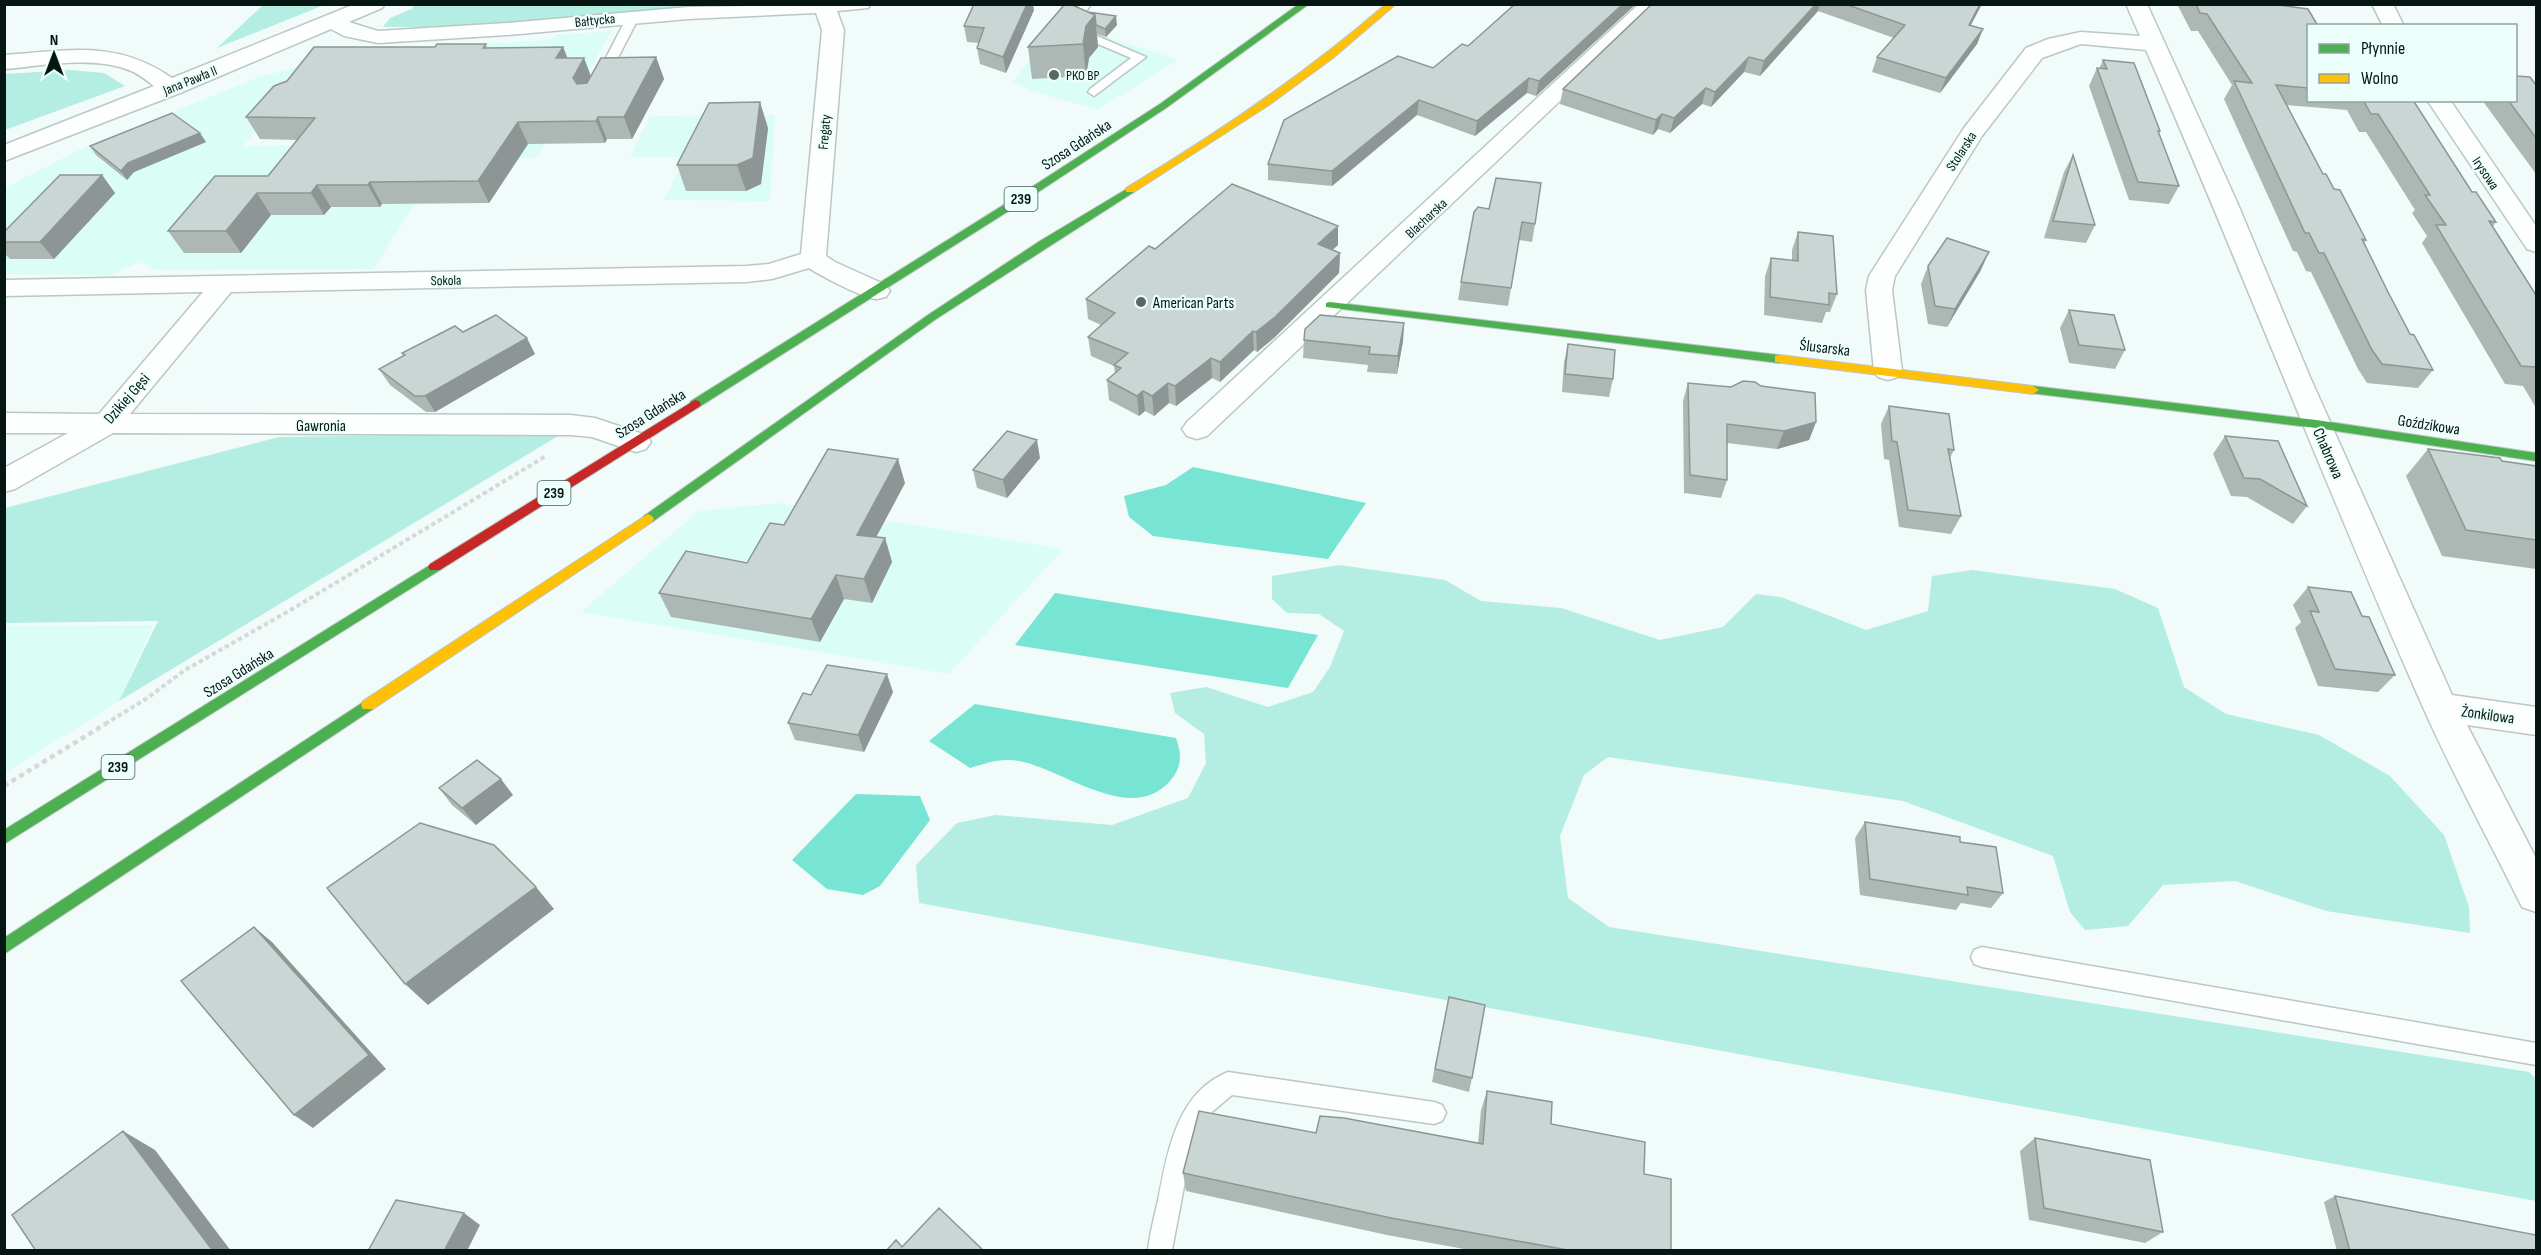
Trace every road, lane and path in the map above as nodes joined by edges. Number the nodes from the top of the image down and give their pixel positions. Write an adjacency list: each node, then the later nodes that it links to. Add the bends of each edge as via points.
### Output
1 (375, 4): 11 (street, Jana Pawła II)
2 (861, 4): 9 (street, Bałtycka)
3 (1086, 4): 17 (lane, via 1069,28 1140,57)
4 (1305, 4): 24 (street, Szosa Gdańska / 239, via 1163,106)
5 (1392, 4): 40 (street, via 1345,45 1208,144 1034,248 903,337 722,470)
6 (1652, 4): 25 (street, Blacharska)
7 (2136, 4): 13 (street, Chabrowa)
8 (2382, 4): 12 (street)
9 (825, 8): 10 (street, Bałtycka); 21 (street, Fregaty, via 833,30)
10 (633, 17): 11 (street, Bałtycka, via 378,37); 16 (lane)
11 (333, 22): 15 (street, Jana Pawła II)
12 (2393, 24)
13 (2153, 44): 26 (street, Stolarska, via 2080,38 2034,53 2019,70 1972,132 1882,276 1879,290); 28 (street, Chabrowa, via 2225,202)
14 (4, 62): 15 (street, via 89,58 119,61 135,65)
15 (172, 88): 19 (street, Jana Pawła II)
16 (595, 90)
17 (1094, 92)
18 (2439, 102): 20 (street, Irysowa)
19 (4, 154)
20 (2536, 244)
21 (813, 258): 22 (street, Sokola, via 772,271 746,274); 24 (street)
22 (223, 285): 23 (street, Sokola); 29 (street, Dzikiej Gęsi)
23 (4, 288)
24 (877, 291): 31 (street, Szosa Gdańska / 239)
25 (1330, 305): 26 (street, Ślusarska); 30 (street, Blacharska)
26 (1888, 371): 28 (street, Ślusarska)
27 (4, 423): 29 (street, Gawronia)
28 (2316, 424): 33 (street, Goździkowa); 35 (street, Chabrowa)
29 (105, 425): 31 (street, Gawronia, via 571,425 595,428); 34 (street, Dzikiej Gęsi)
30 (1197, 429)
31 (636, 442): 38 (street, Szosa Gdańska / 239)
32 (553, 451): 37 (path, via 185,670 146,699)
33 (2536, 457)
34 (4, 482)
35 (2440, 707): 36 (street, Żonkilowa); 39 (street, Chabrowa)
36 (2536, 721)
37 (4, 786)
38 (4, 838)
39 (2536, 895)
40 (4, 947)
41 (1982, 957): 42 (lane)
42 (2536, 1054)
43 (1434, 1113): 44 (lane, via 1228,1083 1198,1109 1181,1142)
44 (1160, 1251)

